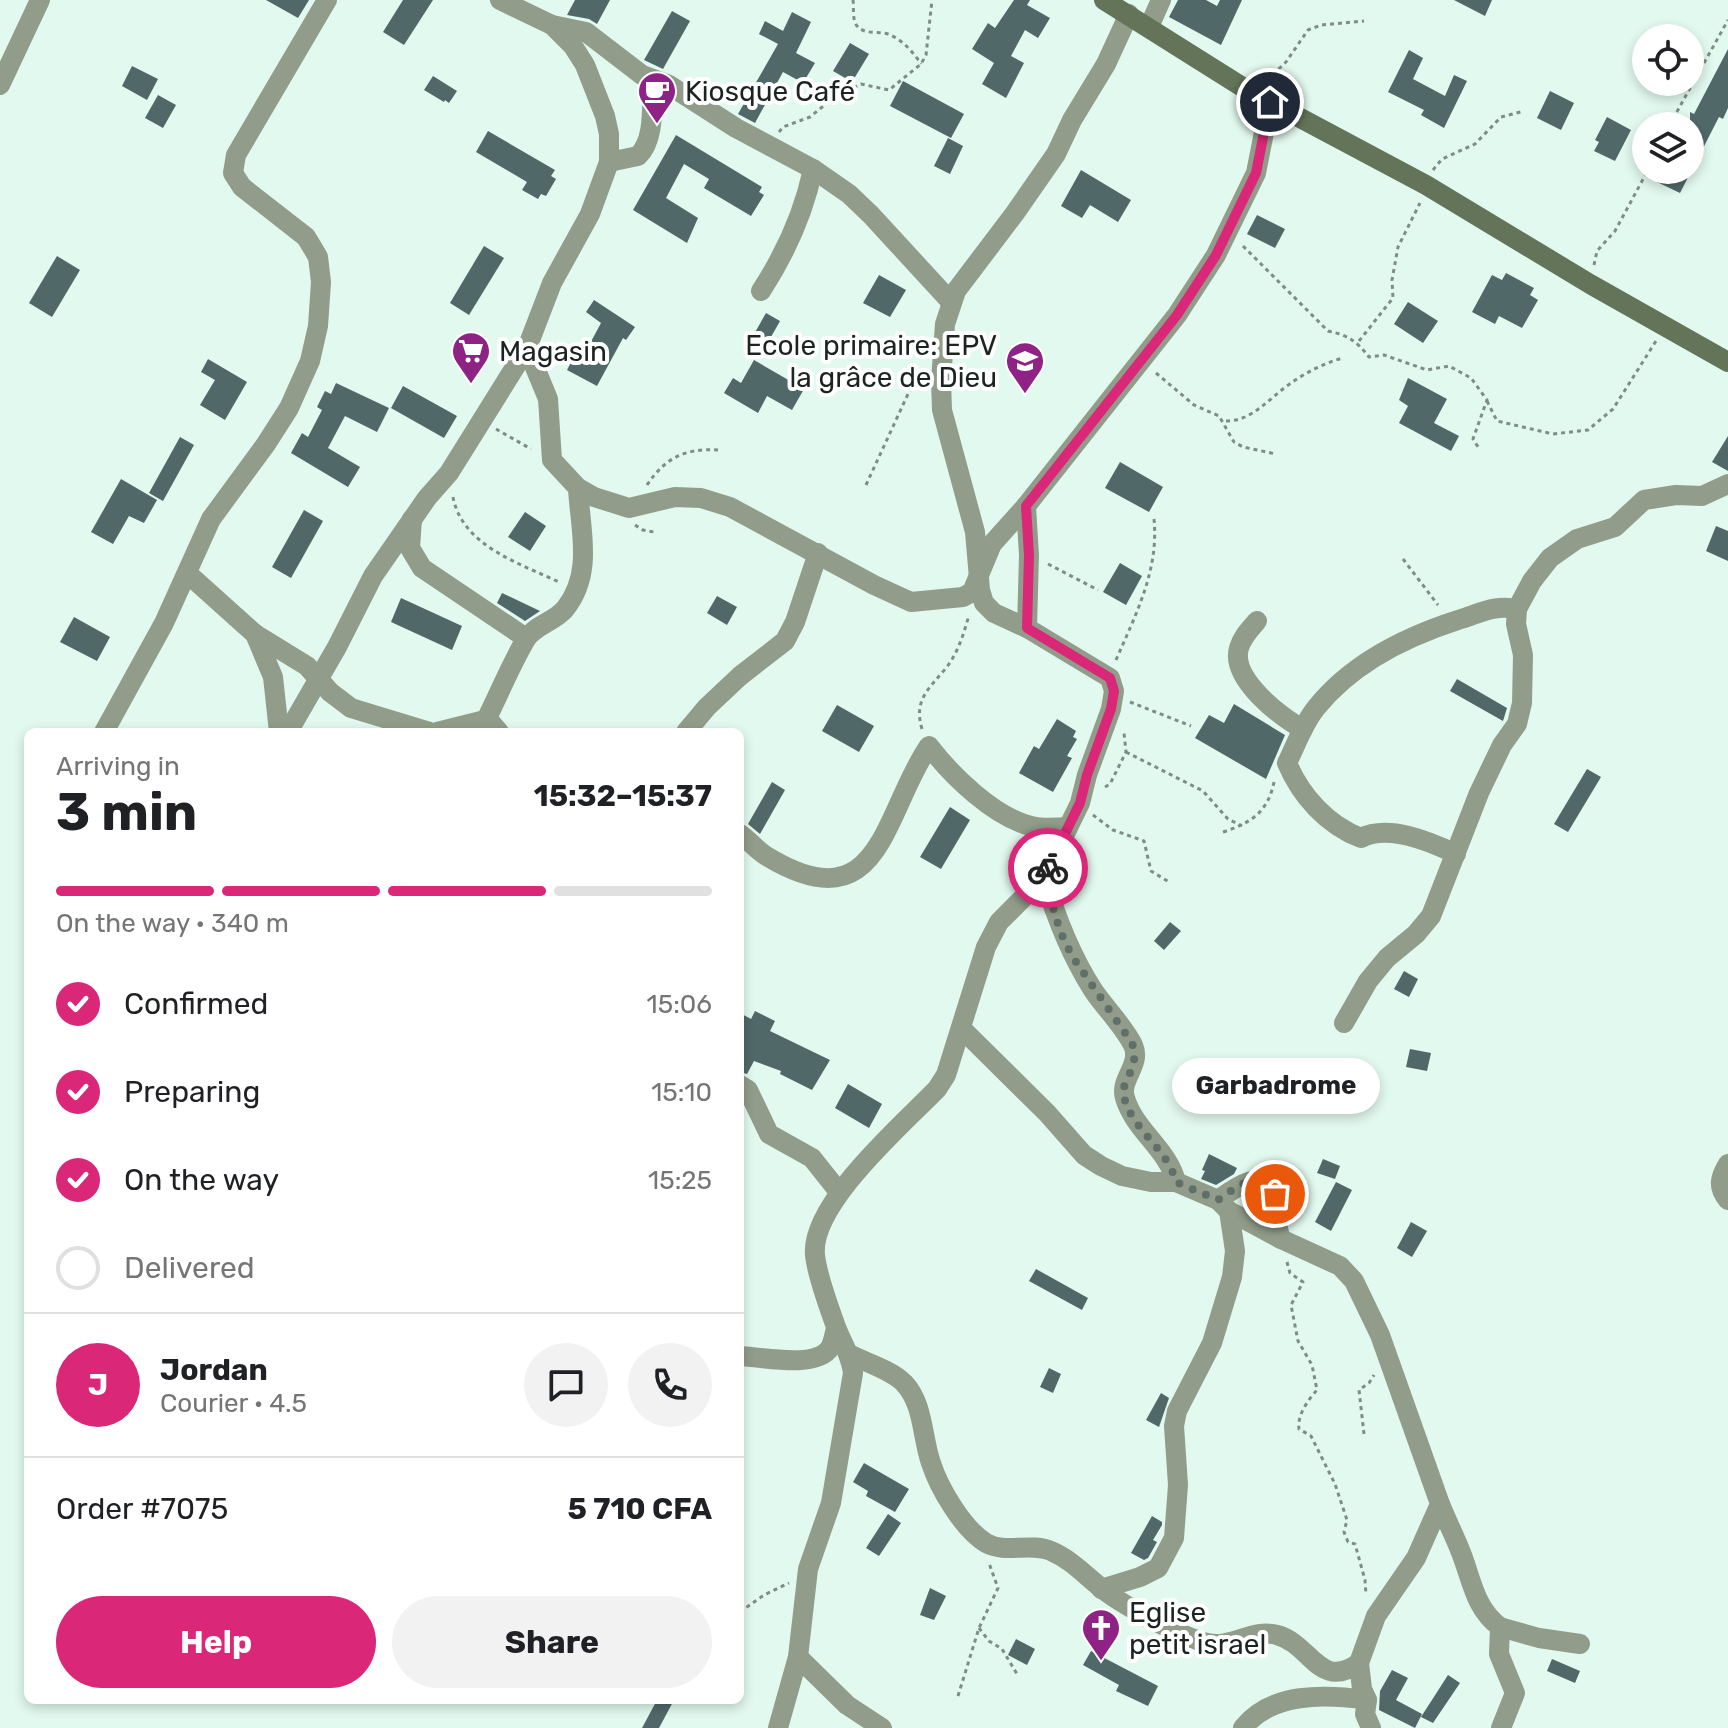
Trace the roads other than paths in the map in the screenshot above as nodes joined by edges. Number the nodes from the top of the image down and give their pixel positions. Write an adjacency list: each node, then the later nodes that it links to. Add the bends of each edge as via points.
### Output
1 (40, 0): 12 (street)
2 (327, 0): 28 (street, via 236,155 233,173 242,187 306,237 318,257 318,326 310,361 289,408 211,519)
3 (500, 0): 7 (street)
4 (1104, 0): 6 (street)
5 (1161, 0): 8 (street)
6 (1129, 14): 8 (street); 17 (street, via 1056,154)
7 (552, 25): 9 (street, via 586,32); 10 (street)
8 (1149, 27): 13 (street)
9 (604, 44): 10 (street); 11 (street)
10 (585, 65): 14 (street, via 605,116)
11 (653, 80): 14 (street, via 645,146 638,156); 15 (street)
12 (0, 85)
13 (1270, 102): 19 (street, via 1426,185); 22 (street, via 1256,173 1228,232 1177,315)
14 (609, 162): 18 (street)
15 (813, 169): 16 (street, via 803,208); 17 (street, via 871,215)
16 (761, 291)
17 (951, 302): 27 (street, via 942,353 942,410 970,509)
18 (527, 348): 21 (street, via 548,399 552,460); 23 (street, via 449,473)
19 (1727, 361)
20 (1728, 484): 29 (street, via 1702,496 1644,500 1615,527 1577,539 1550,558)
21 (578, 488): 25 (street, via 629,508 675,497 701,498 730,507); 33 (street, via 584,558 575,590 555,619)
22 (1026, 506): 24 (street); 26 (street)
23 (412, 519): 33 (street, via 410,548 422,568); 34 (street, via 373,576)
24 (992, 544): 26 (street); 27 (street)
25 (818, 553): 27 (street, via 911,602 963,597 972,592); 40 (street, via 785,641 740,676)
26 (1029, 555): 31 (street)
27 (979, 571): 31 (street, via 984,603)
28 (187, 573): 32 (street); 35 (street)
29 (1517, 609): 41 (street, via 1498,606 1411,636 1369,661 1315,709); 44 (street, via 1523,655 1517,724 1479,793)
30 (1257, 621): 41 (street, via 1239,647 1243,673 1280,716)
31 (1027, 628): 42 (street, via 1112,692)
32 (255, 634): 34 (street); 36 (street, via 273,677)
33 (526, 638): 39 (street)
34 (320, 678): 37 (street); 38 (street, via 351,708)
35 (106, 728)
36 (279, 728)
37 (290, 728)
38 (417, 728)
39 (490, 728)
40 (689, 728)
41 (1303, 729): 44 (street, via 1287,763 1320,812 1361,838 1380,831)
42 (1068, 827): 43 (street, via 1031,826 1011,819 967,787 929,746 879,847 840,879 779,864); 45 (street)
43 (744, 838)
44 (1456, 854): 46 (street, via 1431,916 1368,981)
45 (1044, 877): 47 (street, via 999,922); 50 (street, via 1072,956 1132,1043 1136,1061 1124,1096)
46 (1344, 1023)
47 (961, 1028): 50 (street, via 1084,1155 1122,1176); 51 (street, via 953,1060 937,1089)
48 (744, 1088): 51 (street, via 769,1134 812,1158)
49 (1728, 1164): 52 (street, via 1719,1182)
50 (1176, 1182): 53 (street)
51 (839, 1192): 55 (street, via 817,1236 815,1255)
52 (1728, 1200)
53 (1223, 1205): 54 (street); 54 (street, via 1247,1182 1255,1179 1269,1185); 59 (street, via 1235,1251 1232,1277 1212,1343 1177,1411 1174,1538 1158,1568)
54 (1281, 1239): 58 (street, via 1340,1266 1354,1281 1396,1376)
55 (836, 1329): 56 (street); 57 (street, via 823,1355 806,1360)
56 (851, 1355): 59 (street, via 904,1383 914,1398 943,1490 986,1543 1048,1550); 62 (street, via 839,1467 808,1569)
57 (744, 1356)
58 (1440, 1504): 60 (street, via 1476,1598); 63 (street, via 1416,1558 1376,1616)
59 (1101, 1589): 63 (street, via 1206,1643 1222,1645 1260,1633 1298,1645 1331,1672 1346,1672)
60 (1500, 1627): 61 (street); 69 (street, via 1499,1654 1515,1693)
61 (1580, 1644)
62 (798, 1657): 65 (street); 66 (street, via 847,1705)
63 (1359, 1663): 64 (street)
64 (1367, 1700): 67 (street, via 1323,1696 1282,1702 1264,1709); 68 (street)
65 (778, 1728)
66 (882, 1728)
67 (1243, 1728)
68 (1371, 1728)
69 (1501, 1728)

